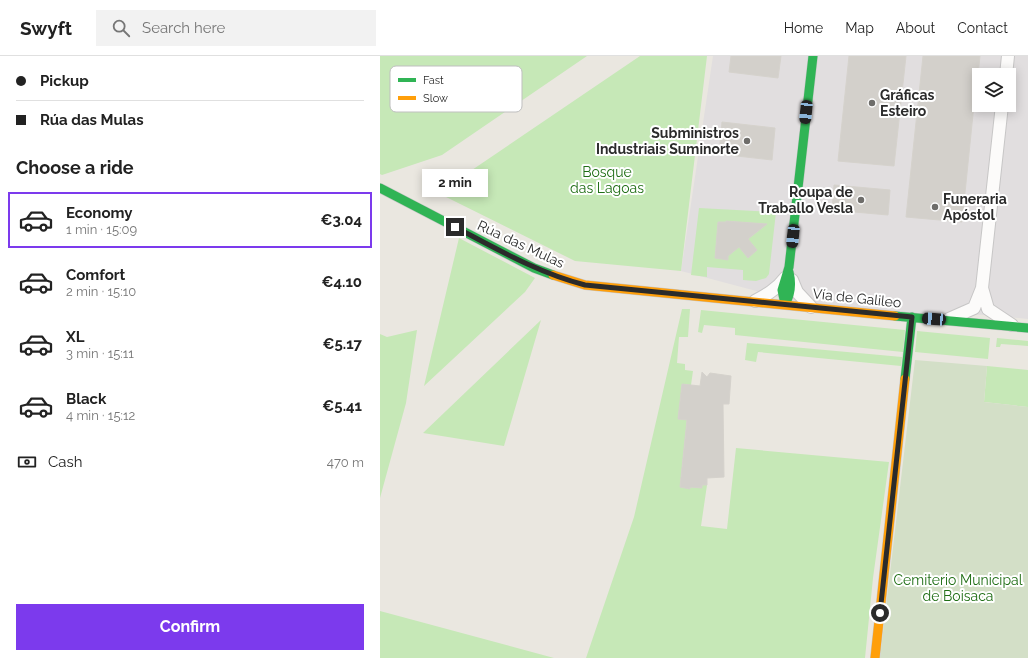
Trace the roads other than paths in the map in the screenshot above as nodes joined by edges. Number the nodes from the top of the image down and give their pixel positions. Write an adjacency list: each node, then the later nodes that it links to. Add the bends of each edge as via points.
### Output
1 (813, 56): 6 (street)
2 (1008, 56): 3 (street)
3 (1007, 68)
4 (1001, 112): 7 (street)
5 (380, 188): 8 (street, Rúa das Mulas, via 550,275 585,285)
6 (788, 272): 9 (street, via 771,292); 10 (street, via 782,290); 11 (street, via 797,292)
7 (982, 288): 12 (street); 13 (street)
8 (684, 295): 9 (street, Vía de Galileo)
9 (755, 301): 10 (street, Vía de Galileo)
10 (785, 304): 11 (street, Vía de Galileo)
11 (812, 308): 14 (street, Vía de Galileo)
12 (974, 308): 13 (street); 15 (street); 16 (street)
13 (988, 309): 17 (street); 18 (street)
14 (912, 317): 15 (street, Vía de Galileo); 20 (street)
15 (947, 320): 16 (street, Vía de Galileo)
16 (969, 322): 17 (street, Vía de Galileo)
17 (990, 324): 18 (street, Vía de Galileo)
18 (1014, 326): 19 (street, Vía de Galileo)
19 (1028, 328)
20 (875, 658)

